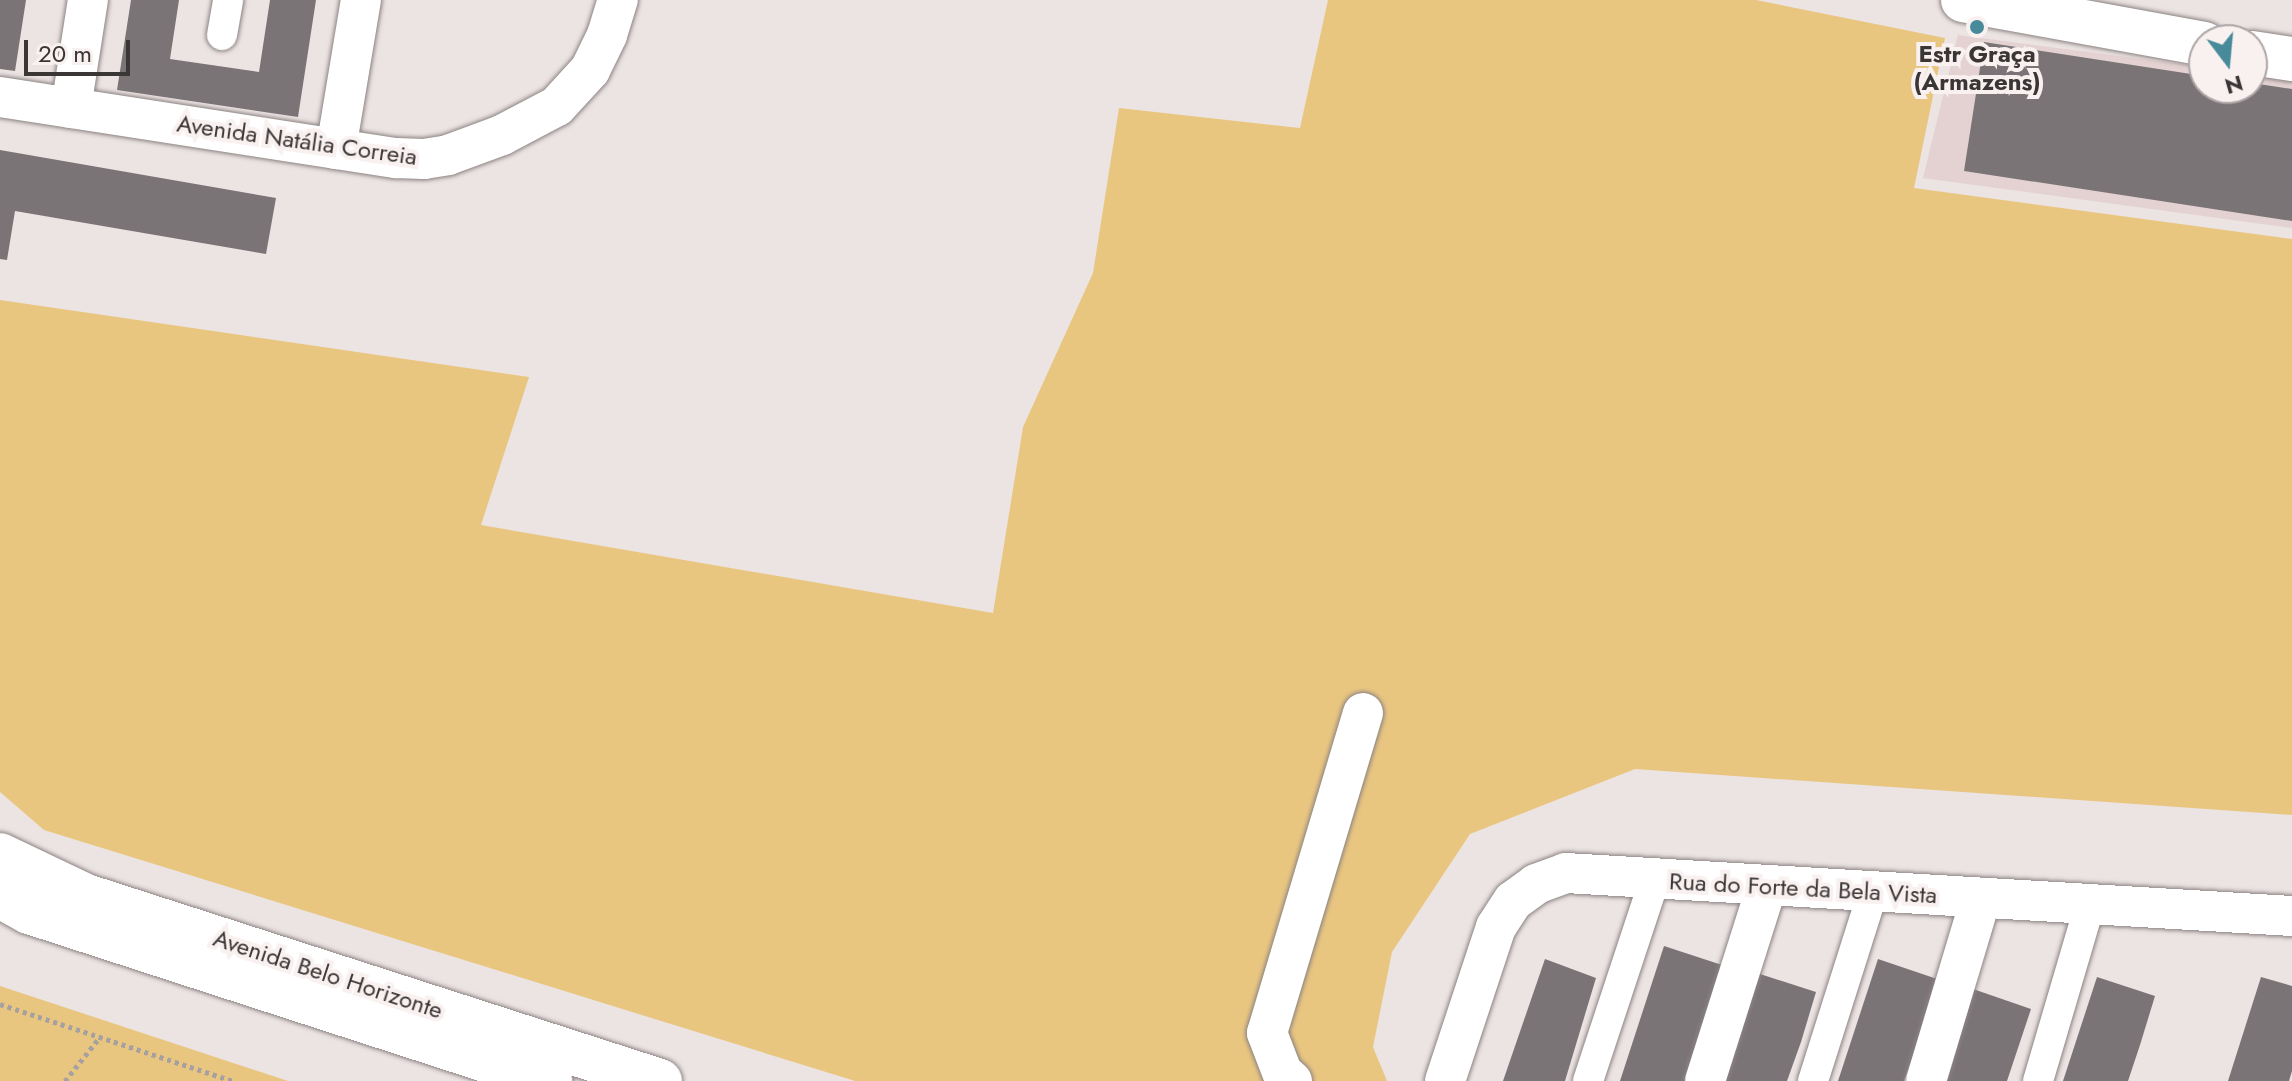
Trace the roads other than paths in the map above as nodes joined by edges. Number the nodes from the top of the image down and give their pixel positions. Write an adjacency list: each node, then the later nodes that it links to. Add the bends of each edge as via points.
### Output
1 (88, 0): 11 (street)
2 (228, 0): 6 (street)
3 (361, 0): 12 (street)
4 (1963, 0): 7 (street)
5 (610, 1): 12 (street, Avenida Natália Correia, via 607,35 590,70 575,90 534,120 472,147 424,159)
6 (222, 35)
7 (2188, 41)
8 (2268, 55): 9 (street)
9 (2292, 59)
10 (0, 97): 11 (street, Avenida Natália Correia)
11 (71, 108): 12 (street, Avenida Natália Correia)
12 (336, 149)
13 (1363, 713): 24 (street, via 1267,1033 1282,1072)
14 (0, 855): 23 (street, Avenida Belo Horizonte, via 86,896)
15 (1655, 879): 16 (street, Rua do Forte da Bela Vista); 25 (street, Rua do Forte da Bela Vista, via 1566,873 1536,884 1513,901 1496,927); 26 (street)
16 (1767, 886): 17 (street, Rua do Forte da Bela Vista); 27 (street)
17 (1873, 892): 19 (street, Rua do Forte da Bela Vista); 28 (street)
18 (0, 896): 22 (street, Avenida Belo Horizonte, via 44,917)
19 (1981, 898): 20 (street, Rua do Forte da Bela Vista); 29 (street)
20 (2090, 904): 21 (street, Rua do Forte da Bela Vista); 30 (street)
21 (2292, 916)
22 (550, 1081)
23 (660, 1081)
24 (1292, 1081)
25 (1445, 1081)
26 (1588, 1081)
27 (1705, 1081)
28 (1813, 1081)
29 (1926, 1081)
30 (2038, 1081)

